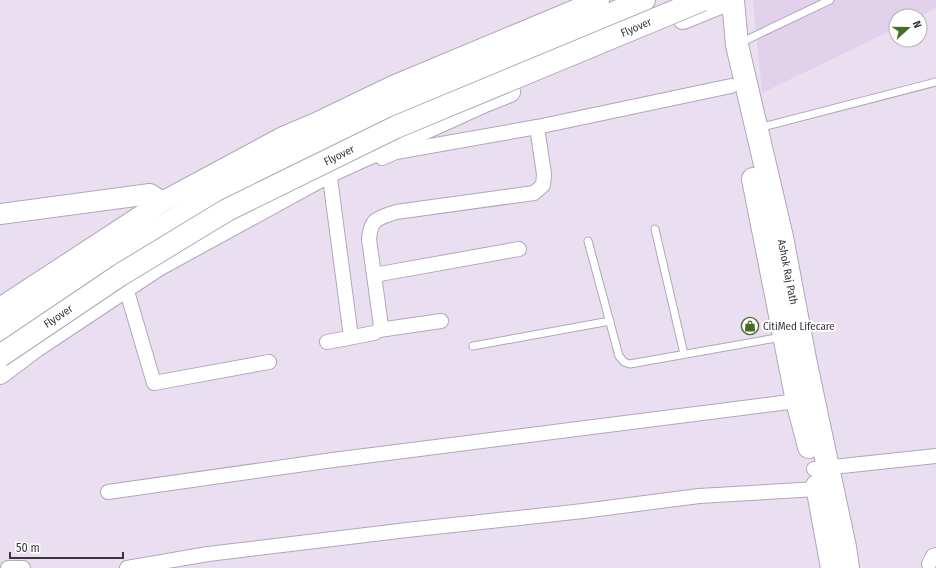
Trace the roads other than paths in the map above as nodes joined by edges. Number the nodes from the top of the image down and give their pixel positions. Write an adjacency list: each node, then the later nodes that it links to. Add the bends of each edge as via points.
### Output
1 (599, 0): 13 (street, via 393,86 283,137)
2 (644, 0): 23 (main road, Flyover, via 382,112 229,187 116,254)
3 (649, 0): 6 (street)
4 (830, 0): 7 (lane)
5 (722, 1): 6 (street); 7 (main road, Ashok Raj Path); 9 (main road, Ashok Raj Path); 30 (main road, Flyover, bridge, via 396,127 227,210 120,275)
6 (660, 29): 12 (street, via 485,102)
7 (737, 45): 11 (main road, Ashok Raj Path)
8 (936, 82): 11 (lane)
9 (732, 86): 10 (street); 25 (main road, Ashok Raj Path)
10 (537, 127): 12 (street, via 396,152); 18 (street, via 544,174 543,185 539,190 534,193 396,212 377,219 370,228 369,239)
11 (756, 129): 35 (main road, Ashok Raj Path, via 782,237 806,364)
12 (329, 175): 19 (street, via 158,266); 26 (street)
13 (162, 202): 14 (street, via 150,194); 20 (street)
14 (0, 214)
15 (655, 229): 29 (lane)
16 (588, 240): 22 (lane)
17 (519, 249): 18 (street)
18 (374, 275): 24 (street, via 381,326)
19 (126, 288): 31 (street, via 154,383); 32 (street, via 36,347)
20 (0, 308)
21 (441, 321): 24 (street)
22 (610, 321): 28 (lane); 29 (lane, via 619,356 624,362 630,364)
23 (0, 330)
24 (379, 330): 26 (street)
25 (784, 336): 29 (lane); 33 (main road, Ashok Raj Path)
26 (351, 338): 27 (street)
27 (326, 342)
28 (472, 346)
29 (684, 354)
30 (0, 356)
31 (269, 362)
32 (0, 374)
33 (797, 401): 35 (main road, Ashok Raj Path); 36 (street, via 333,460)
34 (936, 456): 35 (street)
35 (820, 475): 39 (street, via 699,496 208,554); 40 (main road, Ashok Raj Path); 41 (main road, Ashok Raj Path)
36 (108, 492)
37 (8, 568): 38 (street)
38 (23, 568)
39 (127, 568)
40 (832, 568)
41 (848, 568)

